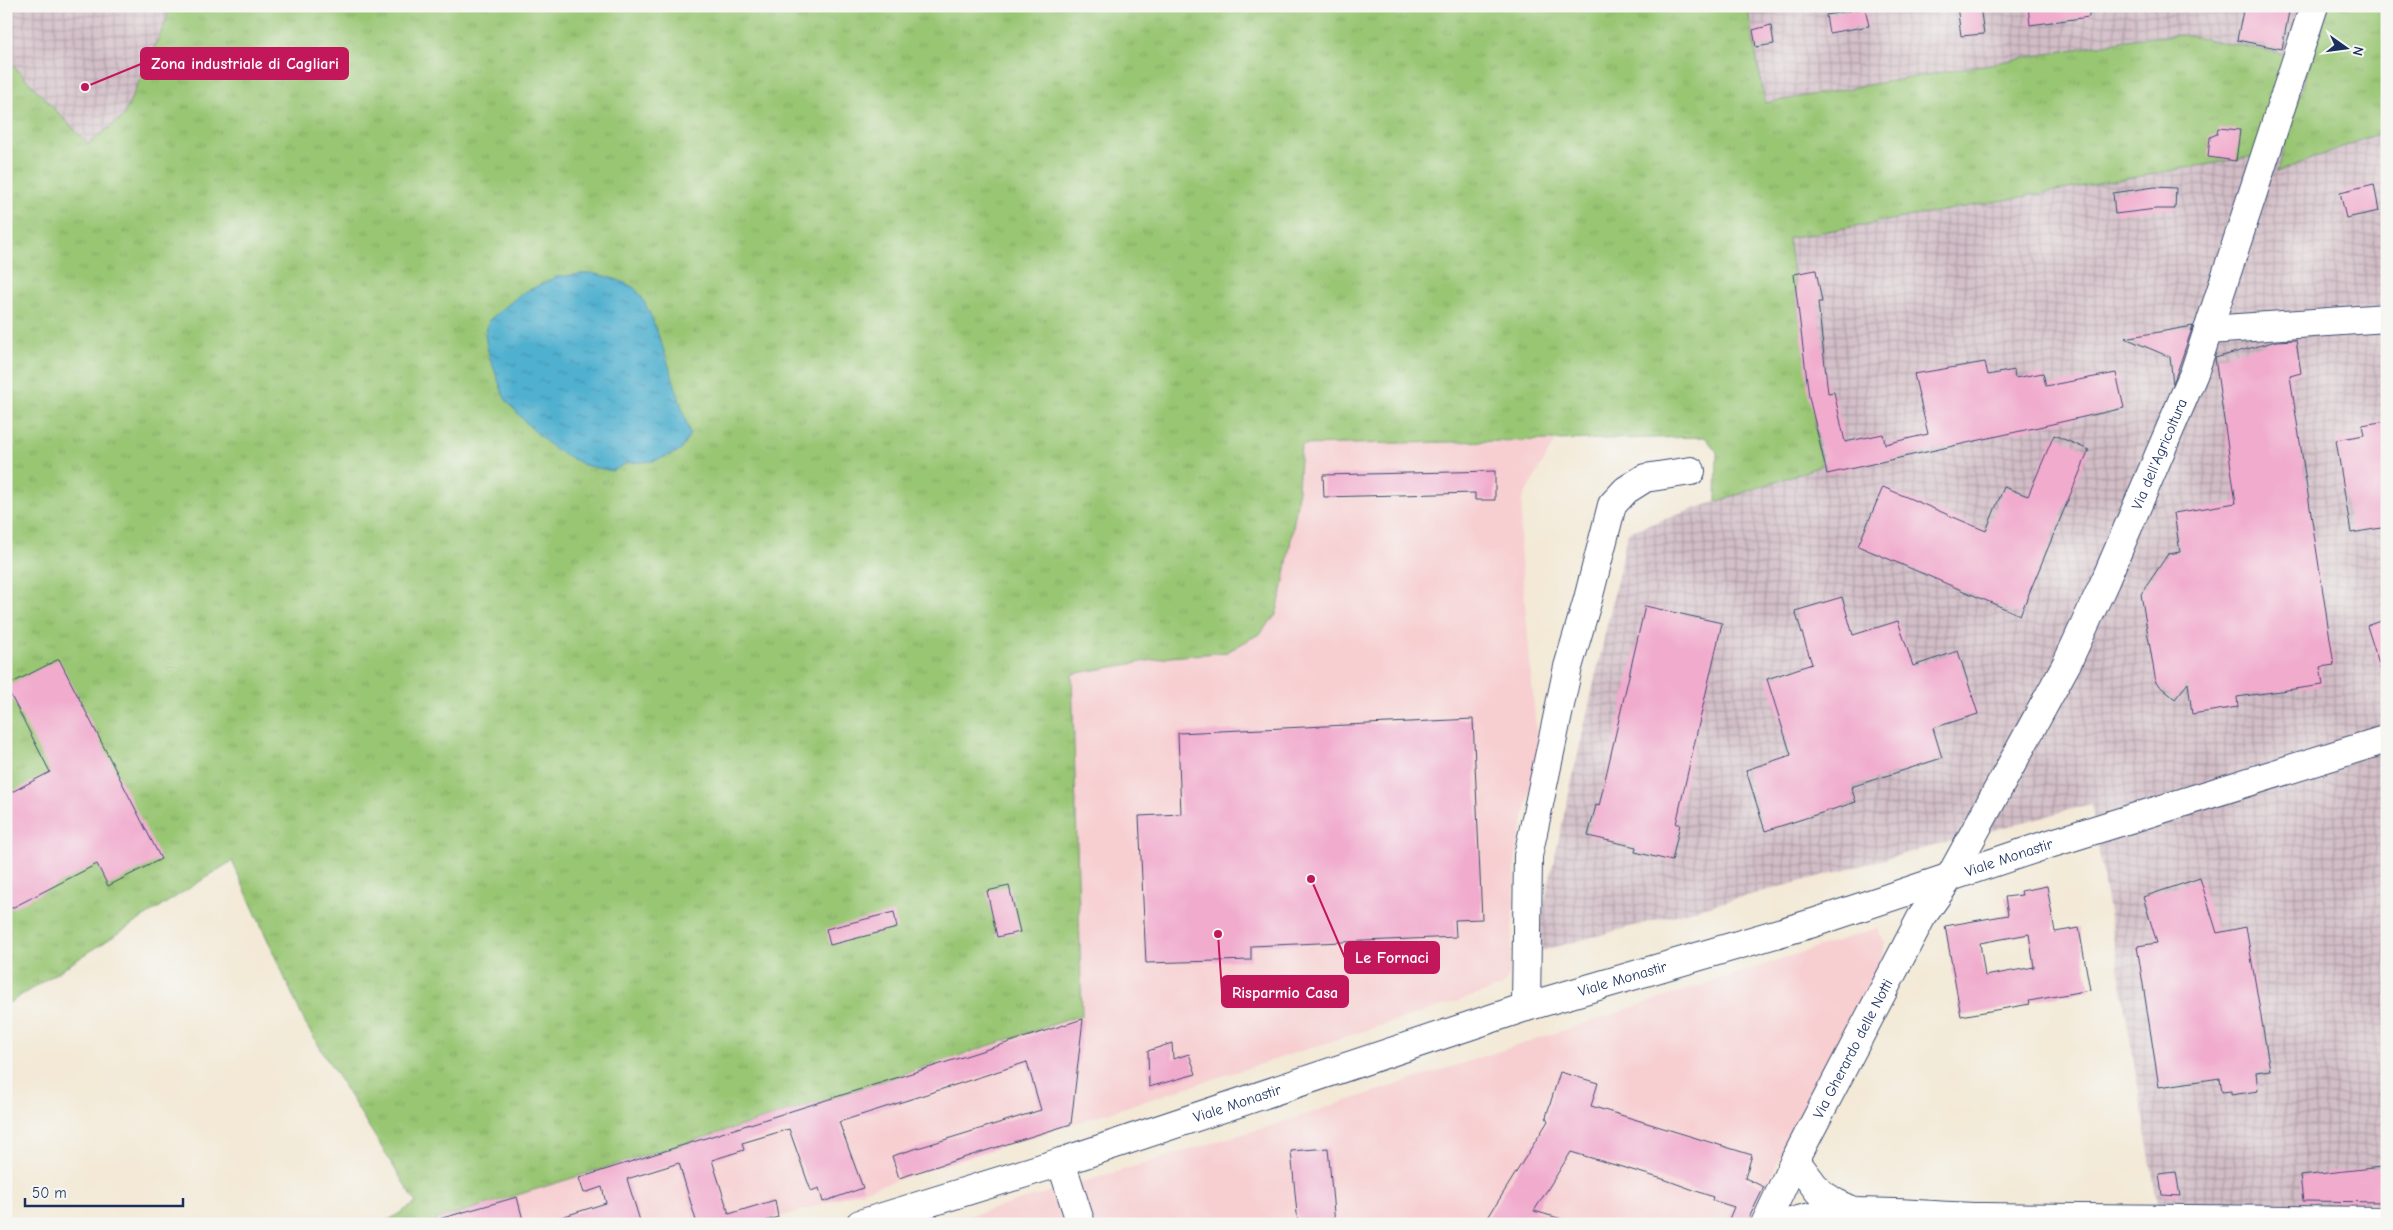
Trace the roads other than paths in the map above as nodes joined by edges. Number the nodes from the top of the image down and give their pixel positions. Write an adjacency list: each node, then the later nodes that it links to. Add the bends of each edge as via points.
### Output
1 (2314, 6): 3 (street, Via dell'Agricoltura)
2 (2387, 318): 3 (street)
3 (2208, 330): 6 (street, Via dell'Agricoltura, via 2194,373 2071,655)
4 (1691, 470): 7 (street, via 1645,478 1626,490 1612,505 1568,667 1528,856)
5 (2387, 739): 6 (street, Viale Monastir)
6 (1950, 877): 7 (street, Viale Monastir, via 1813,923); 8 (street, Via Gherardo delle Notti, via 1921,918)
7 (1526, 1007): 9 (street, Viale Monastir)
8 (1795, 1160): 10 (street, via 1819,1192); 15 (street, Via Gherardo delle Notti)
9 (1060, 1162): 13 (street, Viale Monastir); 14 (street)
10 (1858, 1213): 11 (street); 16 (street, via 1816,1216)
11 (1955, 1220): 12 (street)
12 (2387, 1221)
13 (860, 1224)
14 (1081, 1224)
15 (1765, 1224)
16 (1786, 1224)

